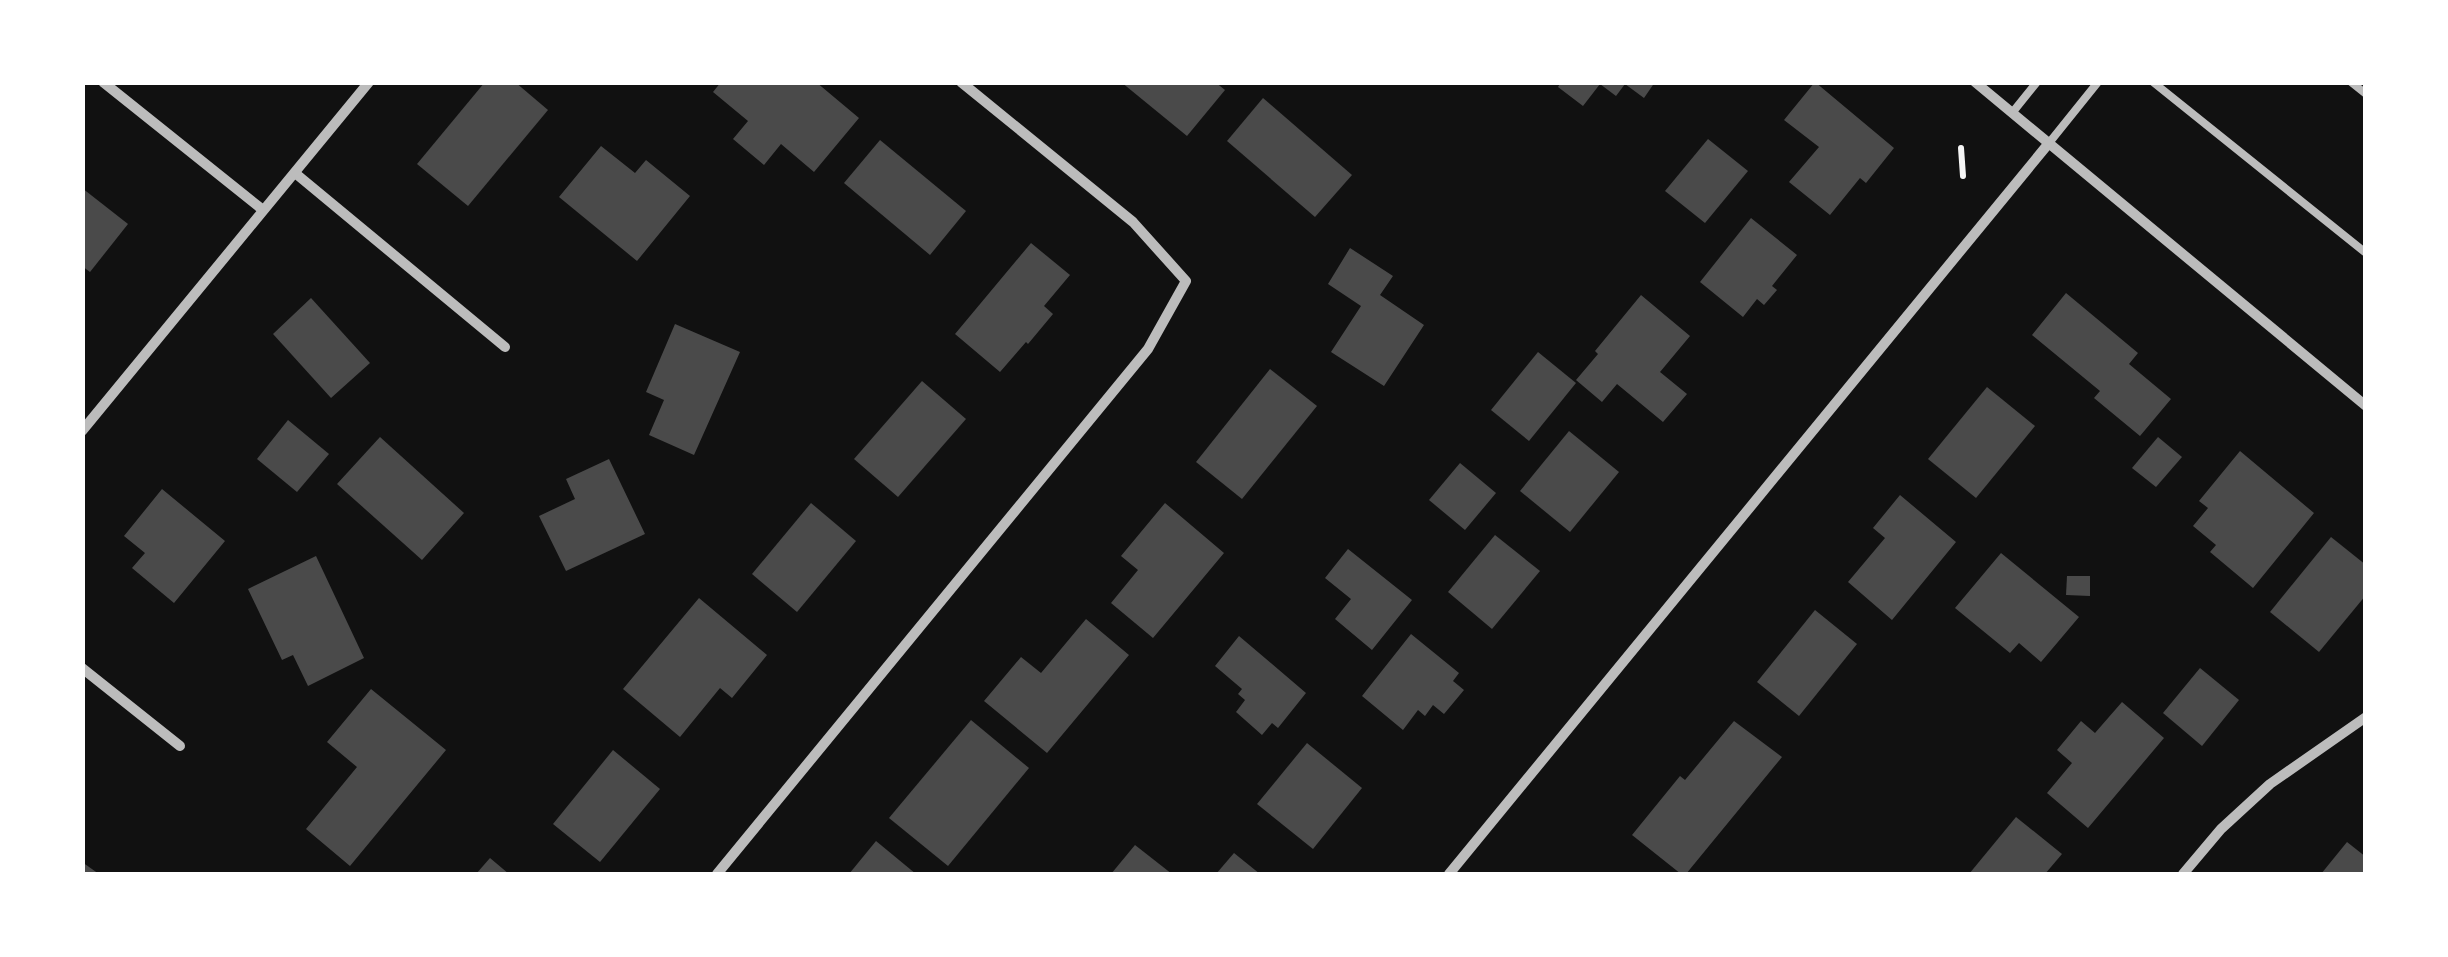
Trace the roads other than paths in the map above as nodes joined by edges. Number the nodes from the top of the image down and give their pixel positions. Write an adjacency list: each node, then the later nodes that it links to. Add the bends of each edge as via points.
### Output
1 (103, 82): 13 (street)
2 (369, 82): 12 (street)
3 (961, 82): 21 (street, via 1133,222 1186,280 1148,349)
4 (1974, 82): 10 (street)
5 (2037, 82): 10 (lane)
6 (2098, 82): 11 (lane)
7 (2153, 82): 14 (lane)
8 (2351, 82): 9 (lane)
9 (2366, 94)
10 (2012, 113): 11 (street)
11 (2049, 143): 16 (street); 22 (street)
12 (294, 173): 13 (street); 15 (street)
13 (264, 210): 17 (street)
14 (2366, 254)
15 (505, 348)
16 (2366, 406)
17 (82, 431)
18 (82, 668): 20 (street)
19 (2366, 717): 23 (street, via 2270,784)
20 (180, 746)
21 (717, 874)
22 (1450, 874)
23 (2182, 874)

